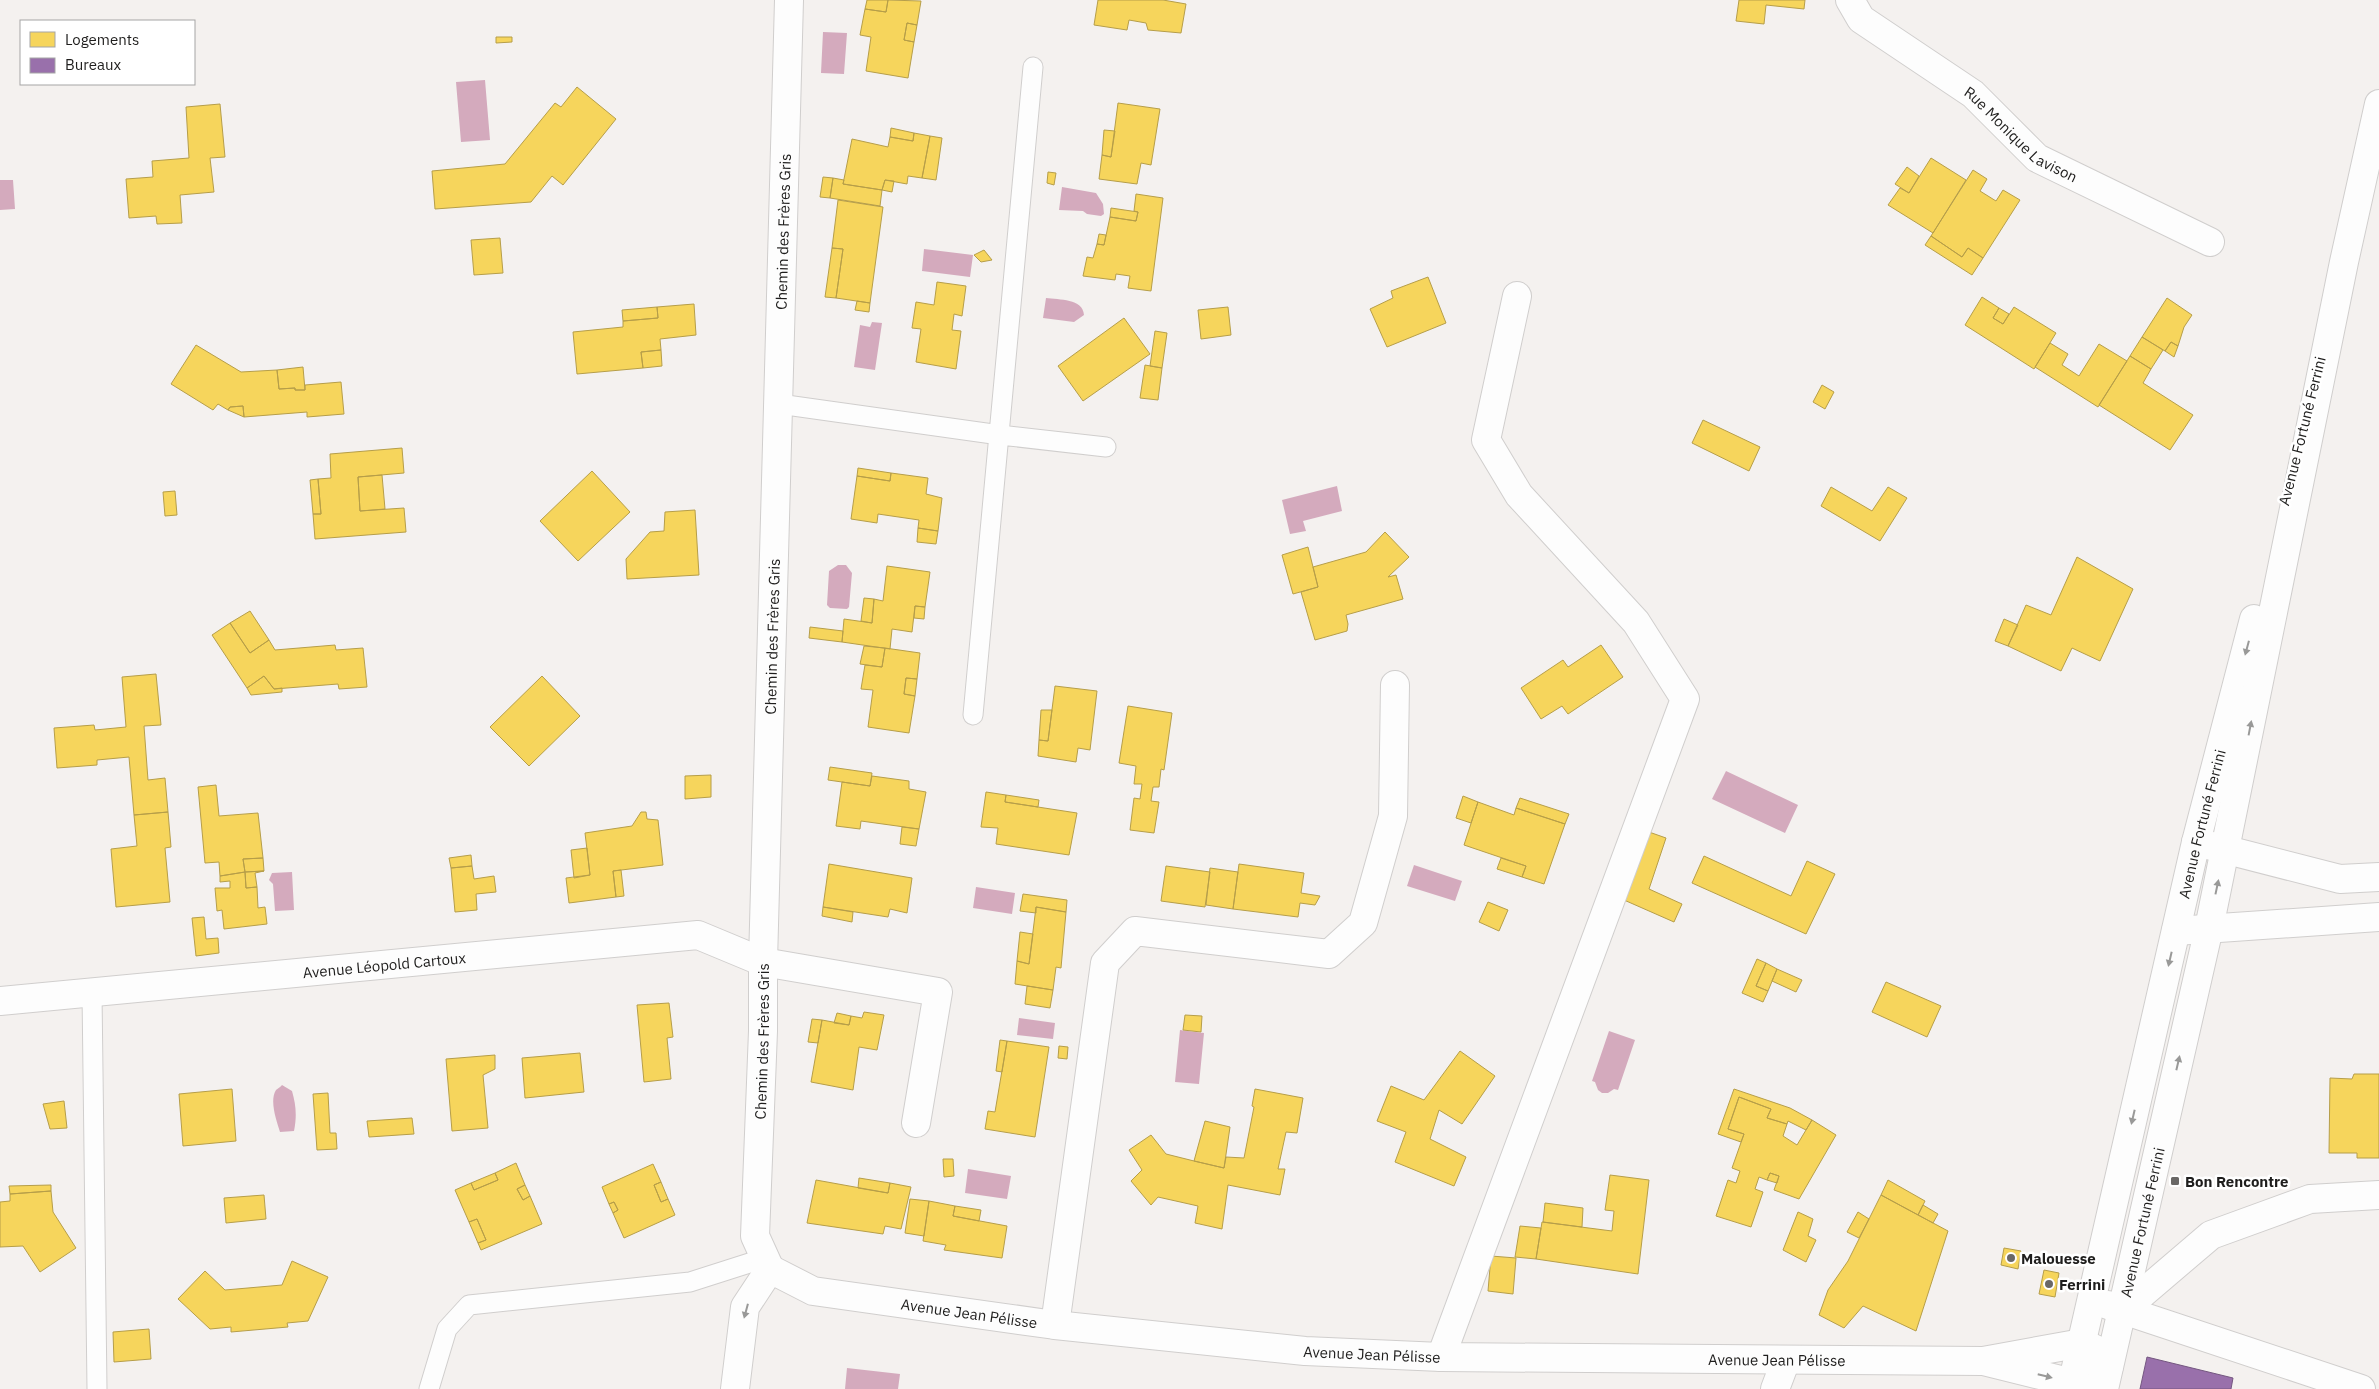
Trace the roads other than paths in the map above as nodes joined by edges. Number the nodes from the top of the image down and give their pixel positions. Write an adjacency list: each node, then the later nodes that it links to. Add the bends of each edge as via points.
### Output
1 (789, 0): 8 (street, Chemin des Frères Gris)
2 (1850, 0): 5 (street, Rue Monique Lavison, via 1861,19 1973,94 2037,158)
3 (1032, 67): 9 (lane)
4 (2379, 104): 6 (street, Avenue Fortuné Ferrini)
5 (2210, 242)
6 (2344, 262): 13 (street, Avenue Fortuné Ferrini, one-way to 13); 14 (street, Avenue Fortuné Ferrini, one-way to 6)
7 (1517, 296): 29 (street, via 1486,440 1519,495 1636,622 1685,699)
8 (779, 404): 9 (lane); 19 (street, Chemin des Frères Gris)
9 (1000, 435): 10 (lane); 12 (lane)
10 (1106, 447)
11 (1395, 685): 27 (street, via 1393,816 1363,923 1329,954 1135,930 1105,963)
12 (973, 715)
13 (2196, 842): 14 (street); 18 (street, Avenue Fortuné Ferrini)
14 (2225, 850): 15 (street, via 2340,879); 17 (street, Avenue Fortuné Ferrini, one-way to 14)
15 (2379, 878)
16 (2379, 917): 17 (street)
17 (2209, 928): 18 (street); 26 (street, Avenue Fortuné Ferrini, one-way to 17)
18 (2176, 931): 25 (street, Avenue Fortuné Ferrini, one-way to 25)
19 (763, 962): 20 (street, Avenue Léopold Cartoux, via 698,935); 22 (street, Avenue Léopold Cartoux, via 938,992); 24 (street, Chemin des Frères Gris, via 755,1236)
20 (92, 993): 21 (street, Avenue Léopold Cartoux); 34 (lane)
21 (0, 1001)
22 (916, 1123)
23 (2379, 1196): 26 (street, via 2310,1199 2211,1235)
24 (767, 1264): 27 (street, Avenue Jean Pélisse, via 813,1291); 35 (lane, via 690,1282 469,1305 448,1329); 36 (street, one-way to 36, via 745,1307)
25 (2091, 1300): 26 (street); 28 (street, Avenue Fortuné Ferrini)
26 (2122, 1310): 32 (street, Avenue Fortuné Ferrini); 38 (street)
27 (1055, 1325): 29 (street, Avenue Jean Pélisse, via 1305,1350)
28 (2082, 1344): 31 (street, Avenue Jean Pélisse); 32 (street, via 2097,1350); 33 (street, Avenue Fortuné Ferrini)
29 (1441, 1357): 30 (street, Avenue Jean Pélisse)
30 (1786, 1360): 31 (street, Avenue Jean Pélisse); 37 (street)
31 (1983, 1361): 33 (street, Avenue Jean Pélisse, one-way to 33)
32 (2107, 1378): 33 (street, via 2090,1379)
33 (2072, 1386)
34 (97, 1389)
35 (429, 1389)
36 (735, 1389)
37 (1775, 1389)
38 (2361, 1389)

